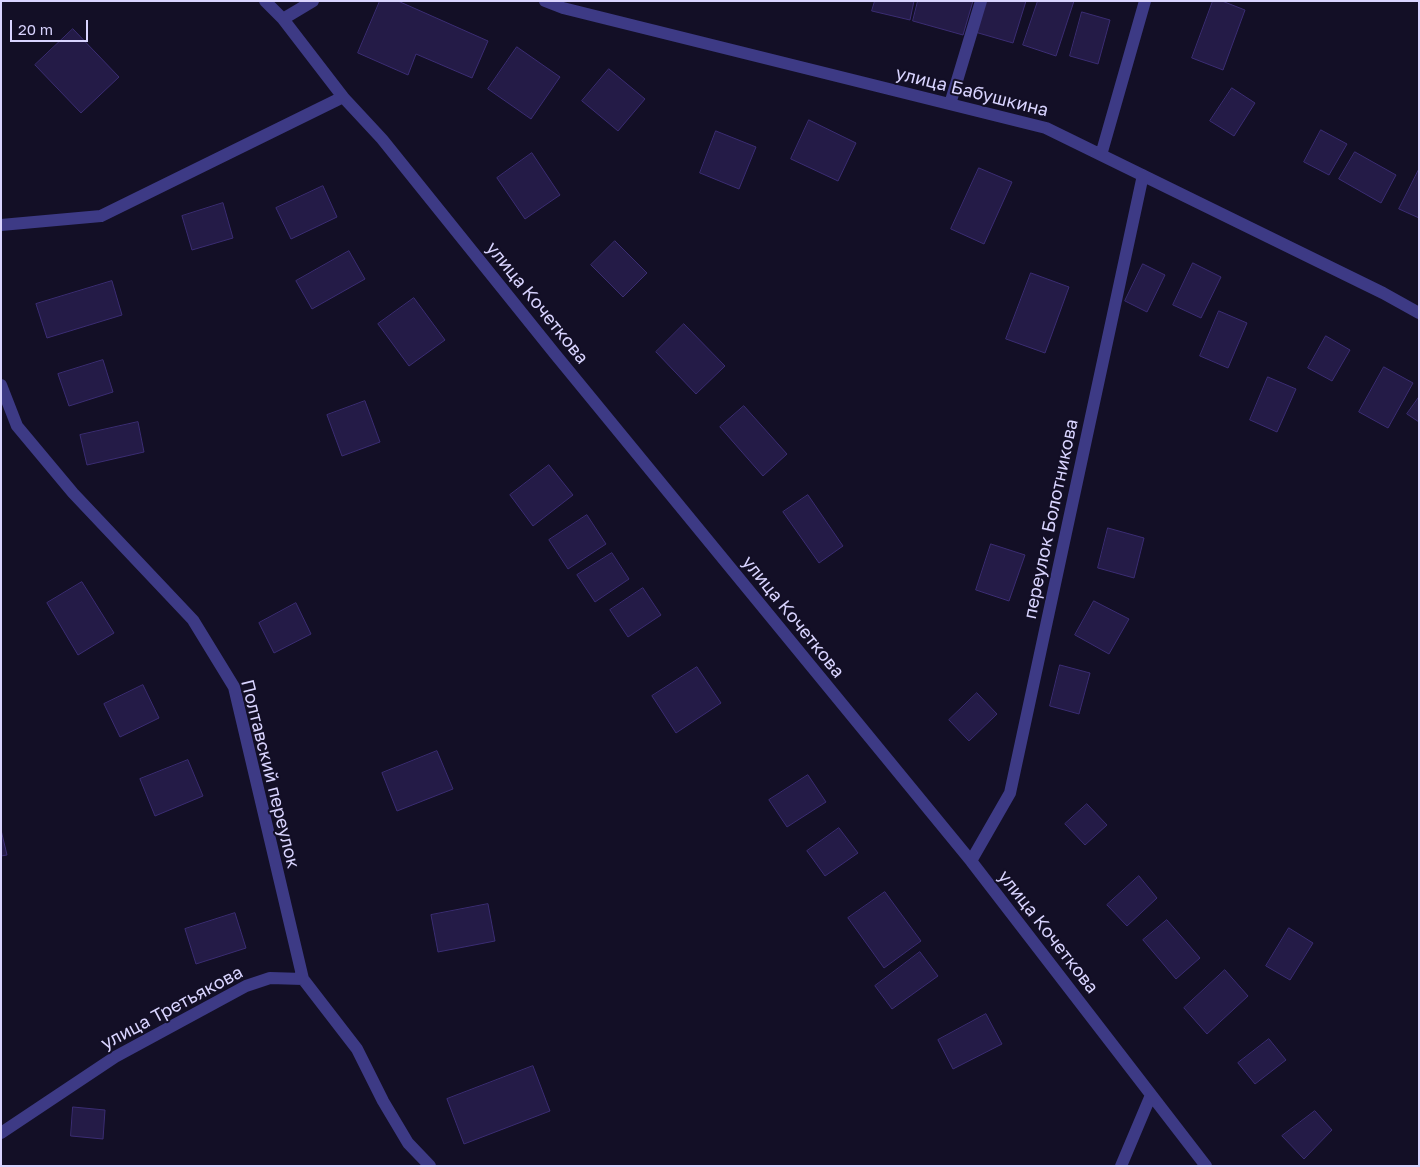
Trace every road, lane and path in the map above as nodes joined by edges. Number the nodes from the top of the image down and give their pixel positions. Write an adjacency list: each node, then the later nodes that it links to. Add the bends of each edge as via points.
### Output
1 (265, 1): 6 (street)
2 (313, 1): 6 (street)
3 (545, 1): 8 (street, улица Бабушкина)
4 (981, 1): 8 (street)
5 (1145, 1): 9 (street)
6 (283, 19): 7 (street, улица Кочеткова)
7 (344, 97): 11 (street, via 101,216); 14 (street, улица Кочеткова, via 382,139)
8 (950, 104): 9 (street, улица Бабушкина, via 1046,128)
9 (1101, 155): 10 (street, улица Бабушкина)
10 (1143, 175): 12 (street, улица Бабушкина); 14 (street, переулок Болотникова, via 1010,793)
11 (1, 225)
12 (1419, 313)
13 (1, 385): 15 (street, Полтавский переулок, via 17,426 73,493 193,620 234,687)
14 (971, 861): 16 (street, улица Кочеткова)
15 (303, 979): 17 (street, улица Третьякова, via 270,978 246,986 115,1057); 18 (street, via 358,1049 408,1144)
16 (1151, 1094): 19 (street); 20 (street, улица Кочеткова)
17 (1, 1133)
18 (430, 1166)
19 (1121, 1166)
20 (1206, 1166)

